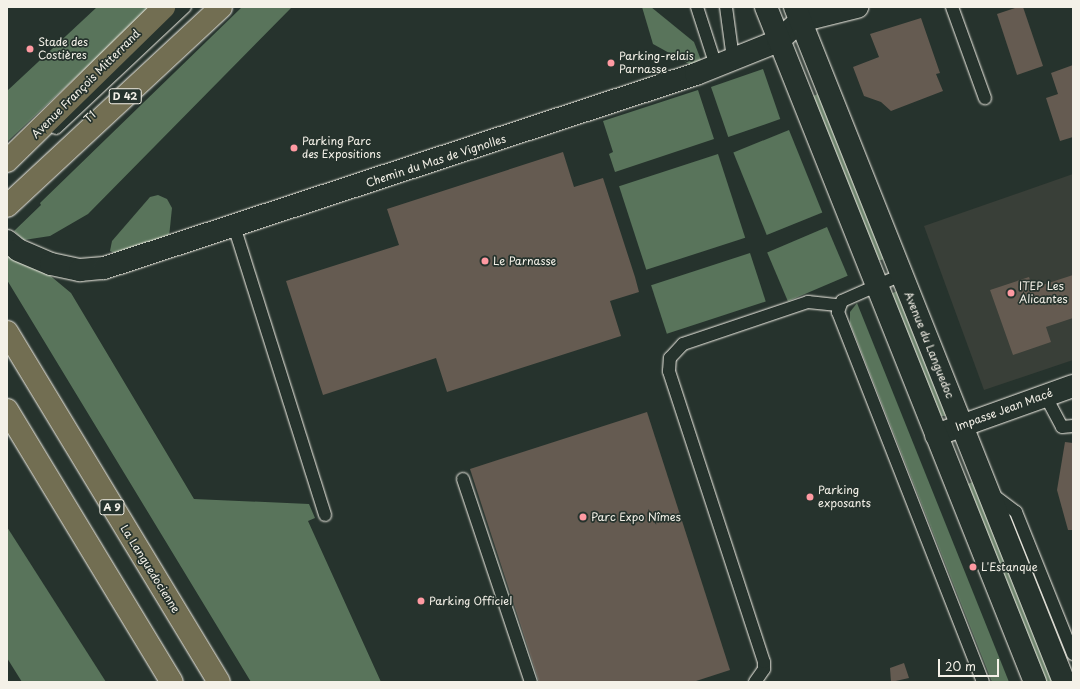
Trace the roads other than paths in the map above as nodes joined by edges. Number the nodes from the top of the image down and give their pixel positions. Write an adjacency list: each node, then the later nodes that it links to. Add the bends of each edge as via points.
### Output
1 (164, 7): 14 (main road, Avenue François Mitterrand)
2 (185, 7): 14 (lane, T1 / T1)
3 (208, 7): 15 (lane, T1 / T1)
4 (221, 7): 15 (main road, D 42)
5 (697, 7): 12 (lane)
6 (726, 7): 12 (lane)
7 (766, 7): 11 (street)
8 (857, 7): 10 (street, Chemin du Mas de Vignolles)
9 (952, 7): 13 (lane)
10 (797, 14): 11 (street, Chemin du Mas de Vignolles); 20 (street, Avenue du Languedoc)
11 (778, 41): 12 (street, Chemin du Mas de Vignolles); 21 (street)
12 (725, 62): 18 (street, Chemin du Mas de Vignolles, via 607,105)
13 (985, 98)
14 (11, 163)
15 (29, 180): 16 (lane, T1 / T1); 17 (main road, D 42)
16 (7, 195)
17 (7, 206)
18 (234, 226): 19 (street, Chemin du Mas de Vignolles, via 104,268 80,270 31,256); 32 (lane)
19 (7, 242)
20 (901, 275): 21 (lane); 27 (street, Avenue du Languedoc)
21 (875, 285): 22 (lane); 29 (street)
22 (838, 305): 37 (lane, via 808,302 683,344 670,358 669,371 764,662 762,674); 38 (lane, via 840,320)
23 (7, 332): 35 (main road, La Languedocienne / A 9)
24 (1073, 386): 25 (street, Impasse Jean Macé)
25 (1045, 395): 27 (street, Impasse Jean Macé); 28 (lane, via 1062,427)
26 (7, 410): 34 (main road)
27 (960, 425): 29 (street, Impasse Jean Macé); 31 (street, Avenue du Languedoc)
28 (1073, 426)
29 (936, 435): 39 (street)
30 (463, 479): 36 (lane)
31 (986, 490): 33 (lane, via 1016,512); 40 (street, Avenue du Languedoc)
32 (325, 515)
33 (1073, 654)
34 (172, 682)
35 (220, 682)
36 (531, 682)
37 (755, 682)
38 (983, 682)
39 (1035, 682)
40 (1064, 682)

